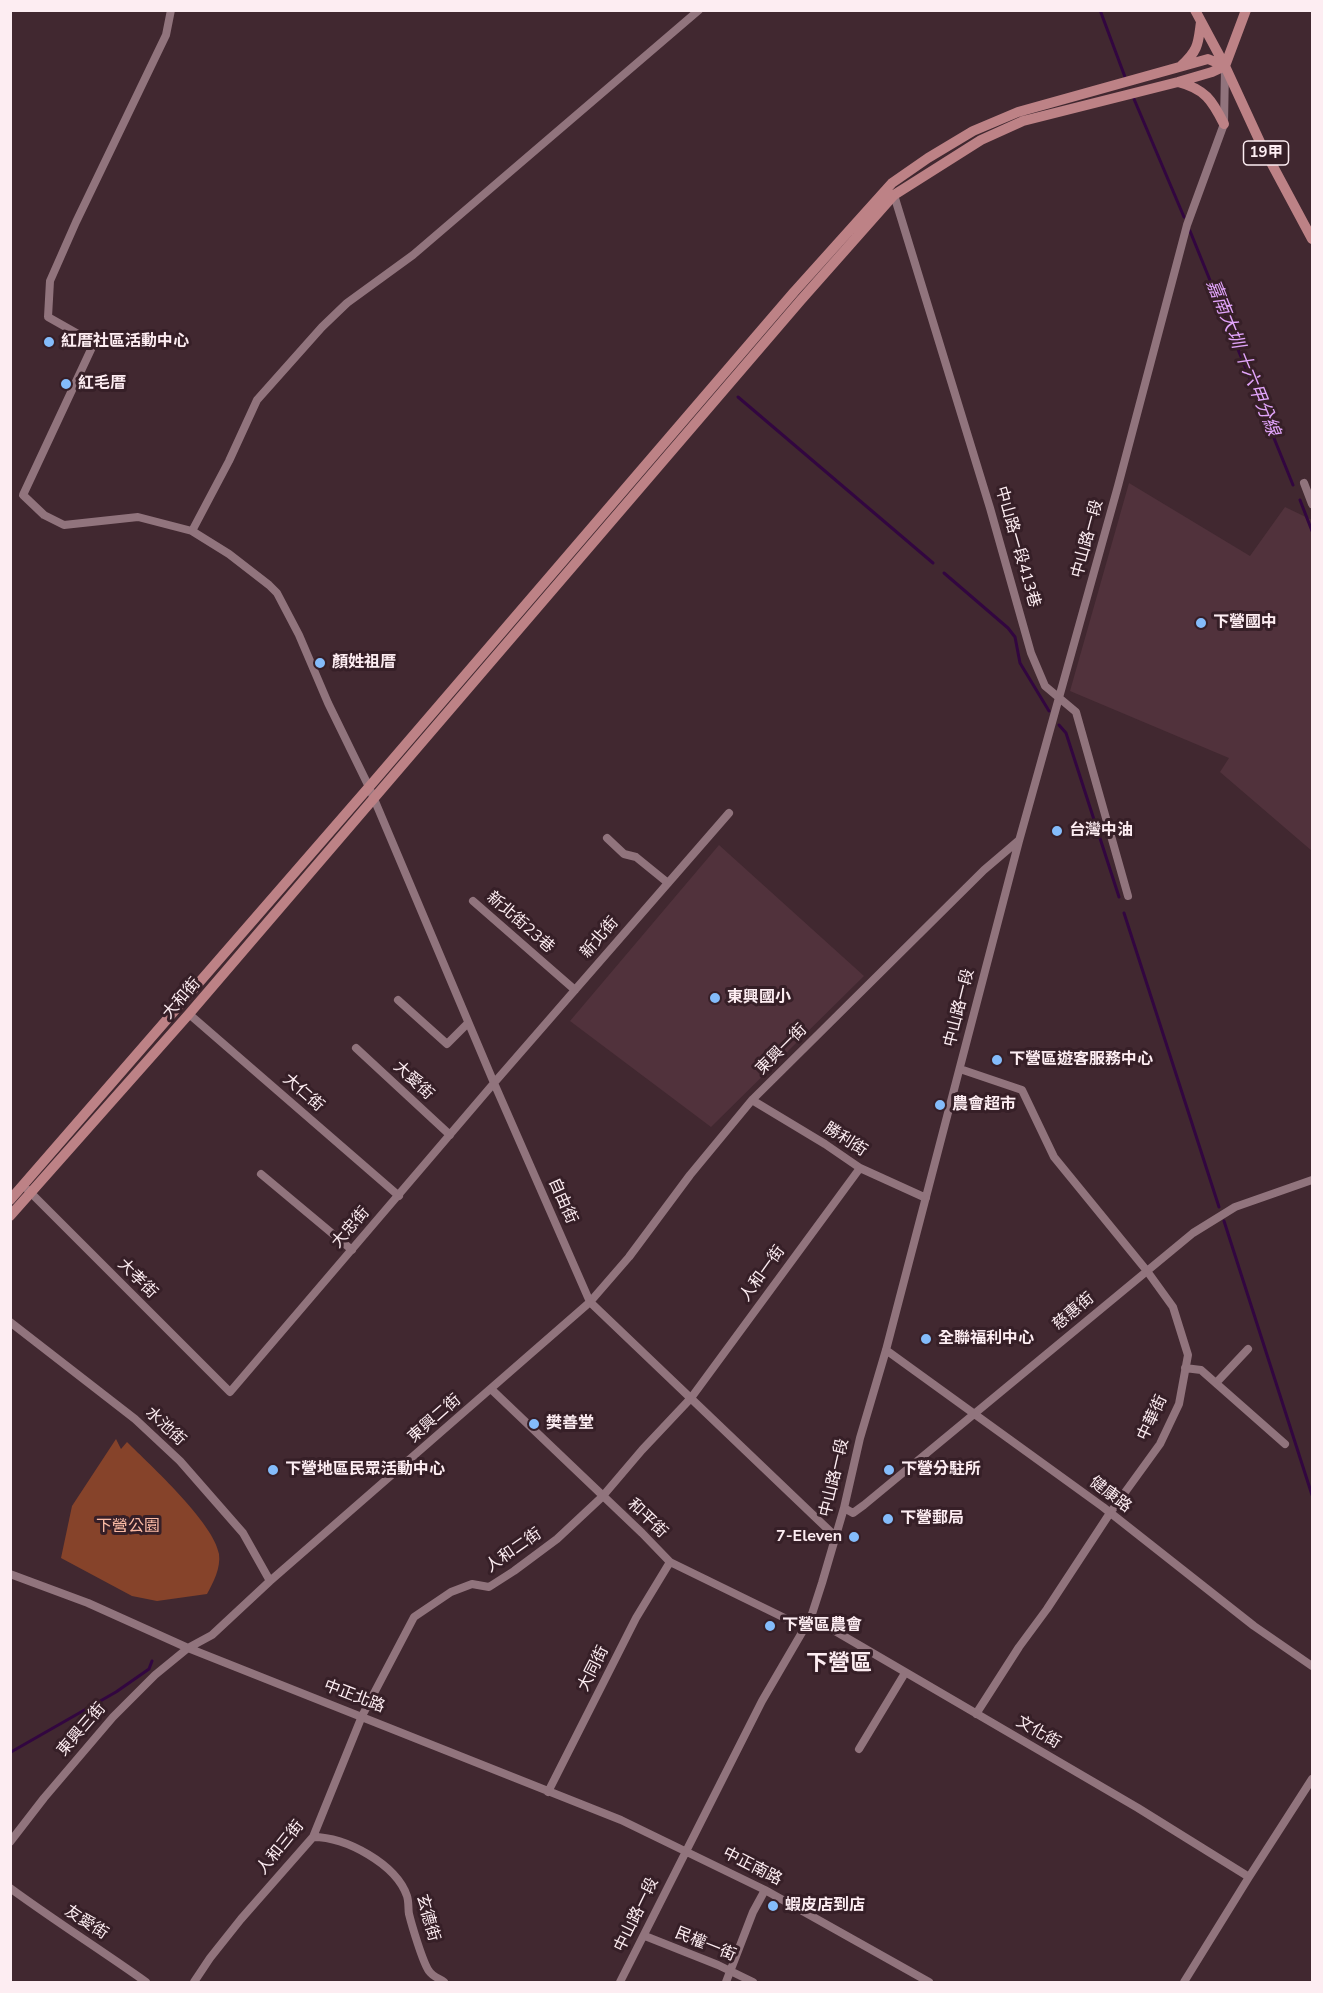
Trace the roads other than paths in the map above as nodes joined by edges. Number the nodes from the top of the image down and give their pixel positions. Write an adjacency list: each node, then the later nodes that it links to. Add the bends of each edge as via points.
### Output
1 (171, 10): 14 (street, 自由街, via 166,35 50,281 48,317 94,342 23,495 44,515 64,525 138,517)
2 (699, 10): 14 (street, via 413,255 347,303 322,327 257,400)
3 (1195, 10): 5 (main road, 19甲)
4 (1246, 10): 6 (main road, 中山路一段)
5 (1201, 22): 6 (main road, 19甲); 7 (main road, via 1193,56)
6 (1225, 66): 7 (main road, 大和街, via 1208,59); 8 (main road, 大和街); 9 (street, 中山路一段); 11 (main road, 19甲)
7 (1179, 68): 16 (main road, 大和街, via 1018,112 973,131 892,183)
8 (1178, 82): 9 (main road, via 1204,93); 10 (main road, 大和街, via 1023,122 981,140)
9 (1224, 124): 15 (street, 中山路一段, via 1186,225)
10 (894, 195): 15 (street, 中山路一段413巷, via 1032,653 1045,686); 17 (main road, 大和街)
11 (1312, 239)
12 (1304, 483): 13 (street)
13 (1312, 504)
14 (192, 531): 16 (street, 自由街, via 229,554 280,598)
15 (1060, 698): 20 (street, 中山路一段); 22 (street, 中山路一段413巷, via 1076,712)
16 (369, 787): 17 (street, 自由街); 36 (main road, 大和街)
17 (373, 799): 26 (main road, 大和街); 27 (street, 自由街)
18 (729, 813): 21 (street, 新北街)
19 (607, 838): 21 (street)
20 (1019, 841): 29 (street, 中山路一段); 31 (street, 東興一街, via 984,870)
21 (668, 883): 24 (street, 新北街)
22 (1128, 896)
23 (473, 901): 24 (street, 新北街23巷)
24 (574, 990): 30 (street, 新北街)
25 (398, 1000): 27 (street, via 447,1044)
26 (189, 1014): 36 (main road, 大和街); 37 (street, 大仁街)
27 (468, 1023): 30 (street, 自由街)
28 (356, 1048): 32 (street, 大愛街)
29 (960, 1069): 38 (street, 中山路一段); 42 (street, 中華街, via 1022,1090 1054,1157)
30 (494, 1083): 32 (street, 大忠街); 43 (street, 自由街)
31 (752, 1100): 33 (street, 勝利街); 43 (street, 東興一街)
32 (450, 1135): 37 (street, 大忠街)
33 (860, 1168): 38 (street, 勝利街); 51 (street, 人和一街)
34 (261, 1174): 41 (street)
35 (1312, 1180): 42 (street, 慈惠街, via 1226,1211)
36 (27, 1189): 39 (main road, 大和街); 40 (main road, 大和街); 50 (street, 大孝街)
37 (399, 1196): 41 (street, 大忠街)
38 (926, 1198): 46 (street, 中山路一段)
39 (10, 1200)
40 (10, 1215)
41 (352, 1250): 50 (street, 大忠街)
42 (1147, 1270): 47 (street, 中華街, via 1173,1307 1188,1355); 52 (street, 慈惠街)
43 (590, 1302): 49 (street, 東興二街); 51 (street, 自由街)
44 (10, 1322): 60 (street, 水池街, via 135,1419 180,1461 243,1533)
45 (1248, 1349): 48 (street)
46 (886, 1350): 52 (street, 健康路); 55 (street, 中山路一段)
47 (1185, 1368): 48 (street, via 1201,1370); 56 (street, 中華街, via 1179,1404 1160,1444)
48 (1216, 1383): 53 (street)
49 (491, 1389): 54 (street, 和平街); 60 (street, 東興二街)
50 (230, 1392)
51 (691, 1398): 54 (street, 人和二街); 57 (street, 自由街)
52 (973, 1415): 55 (street, 慈惠街, via 853,1513); 56 (street, 健康路)
53 (1285, 1444)
54 (602, 1497): 58 (street, 和平街); 66 (street, 人和二街, via 557,1539 489,1587 472,1584 451,1592 414,1617)
55 (844, 1508): 57 (street, 中山路一段)
56 (1110, 1513): 63 (street, 健康路, via 1254,1626); 65 (street, 中華街)
57 (836, 1537): 61 (street, 中山路一段)
58 (670, 1562): 61 (street, 和平街, via 797,1624); 69 (street, 大同街, via 636,1618)
59 (10, 1574): 62 (street, 中正北路, via 88,1603)
60 (270, 1581): 62 (street, 東興二街, via 212,1635)
61 (811, 1617): 64 (street, 文化街); 72 (street, 中山路一段, via 762,1701)
62 (188, 1648): 66 (street, 中正北路); 71 (street, 東興三街, via 113,1717)
63 (1312, 1666)
64 (905, 1673): 65 (street, 文化街); 67 (street)
65 (976, 1714): 73 (street, 文化街)
66 (362, 1716): 69 (street, 中正北路); 70 (street, 人和三街)
67 (859, 1749)
68 (1312, 1779): 73 (street)
69 (548, 1792): 72 (street, 中正北路)
70 (313, 1837): 79 (street, 人和三街, via 216,1950); 80 (street, 玄德街, via 350,1845 376,1858 391,1872 407,1895 429,1972)
71 (10, 1842)
72 (686, 1850): 75 (street, 中正南路); 76 (street, 中山路一段)
73 (1249, 1877): 85 (street)
74 (10, 1888): 78 (street, 友愛街)
75 (765, 1890): 77 (street); 84 (street, 中正南路)
76 (645, 1936): 77 (street, 民權一街); 81 (street, 中山路一段)
77 (729, 1970): 82 (street); 83 (street, 民權一街)
78 (146, 1983)
79 (194, 1983)
80 (444, 1983)
81 (620, 1983)
82 (726, 1983)
83 (753, 1983)
84 (929, 1983)
85 (1184, 1983)

